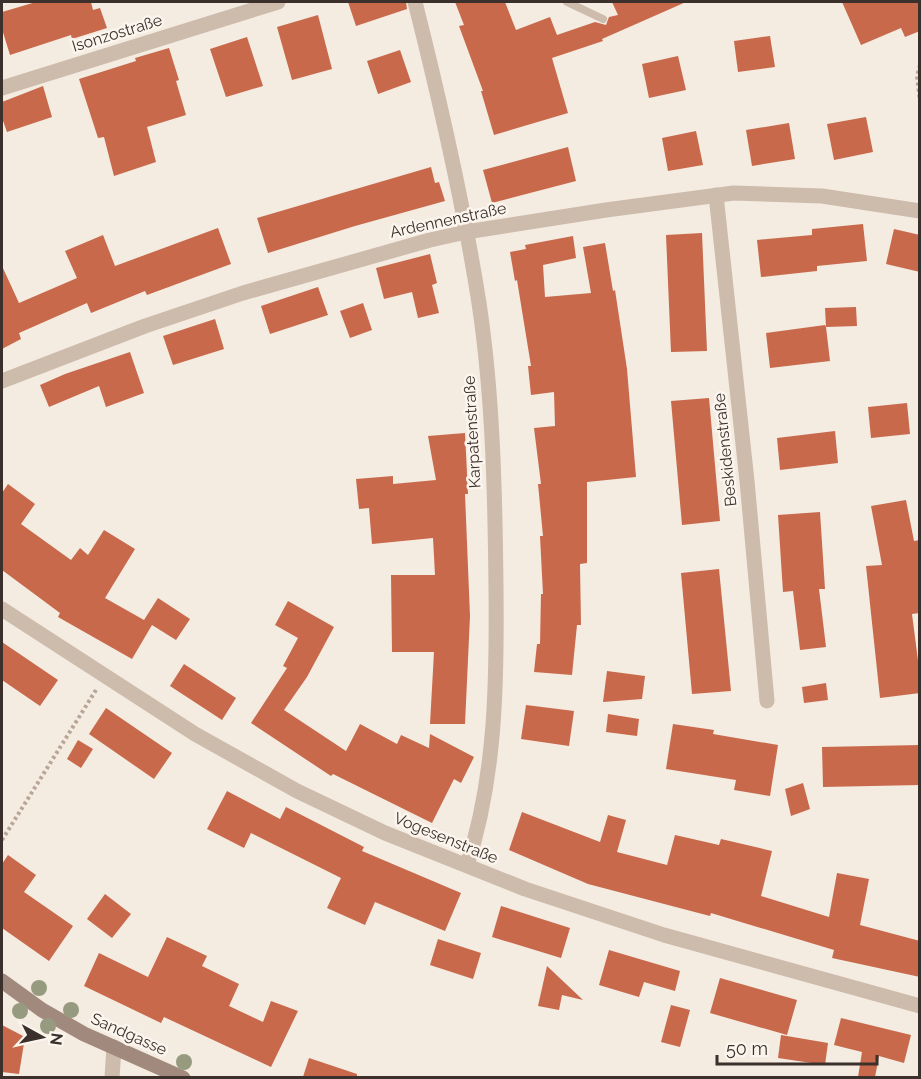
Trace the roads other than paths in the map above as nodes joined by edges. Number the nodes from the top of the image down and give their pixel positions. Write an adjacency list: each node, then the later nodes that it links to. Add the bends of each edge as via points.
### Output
1 (278, 2): 5 (street, Isonzostraße)
2 (415, 2): 8 (street, Karpatenstraße)
3 (567, 2): 4 (lane)
4 (603, 19)
5 (2, 88)
6 (716, 195): 7 (street, Ardennenstraße, via 822,196); 8 (street, Ardennenstraße); 11 (street, Beskidenstraße)
7 (920, 211)
8 (466, 232): 9 (street, Ardennenstraße, via 243,293); 12 (street, Karpatenstraße, via 486,362 497,639 489,761 478,833)
9 (2, 381)
10 (2, 609): 12 (street, Vogesenstraße, via 195,734 297,791)
11 (767, 700)
12 (467, 865): 14 (street, Vogesenstraße, via 525,889 664,934)
13 (2, 981): 15 (street, Sandgasse, via 42,1010)
14 (920, 1006)
15 (114, 1047): 16 (street); 17 (street, Sandgasse)
16 (112, 1077)
17 (183, 1077)

